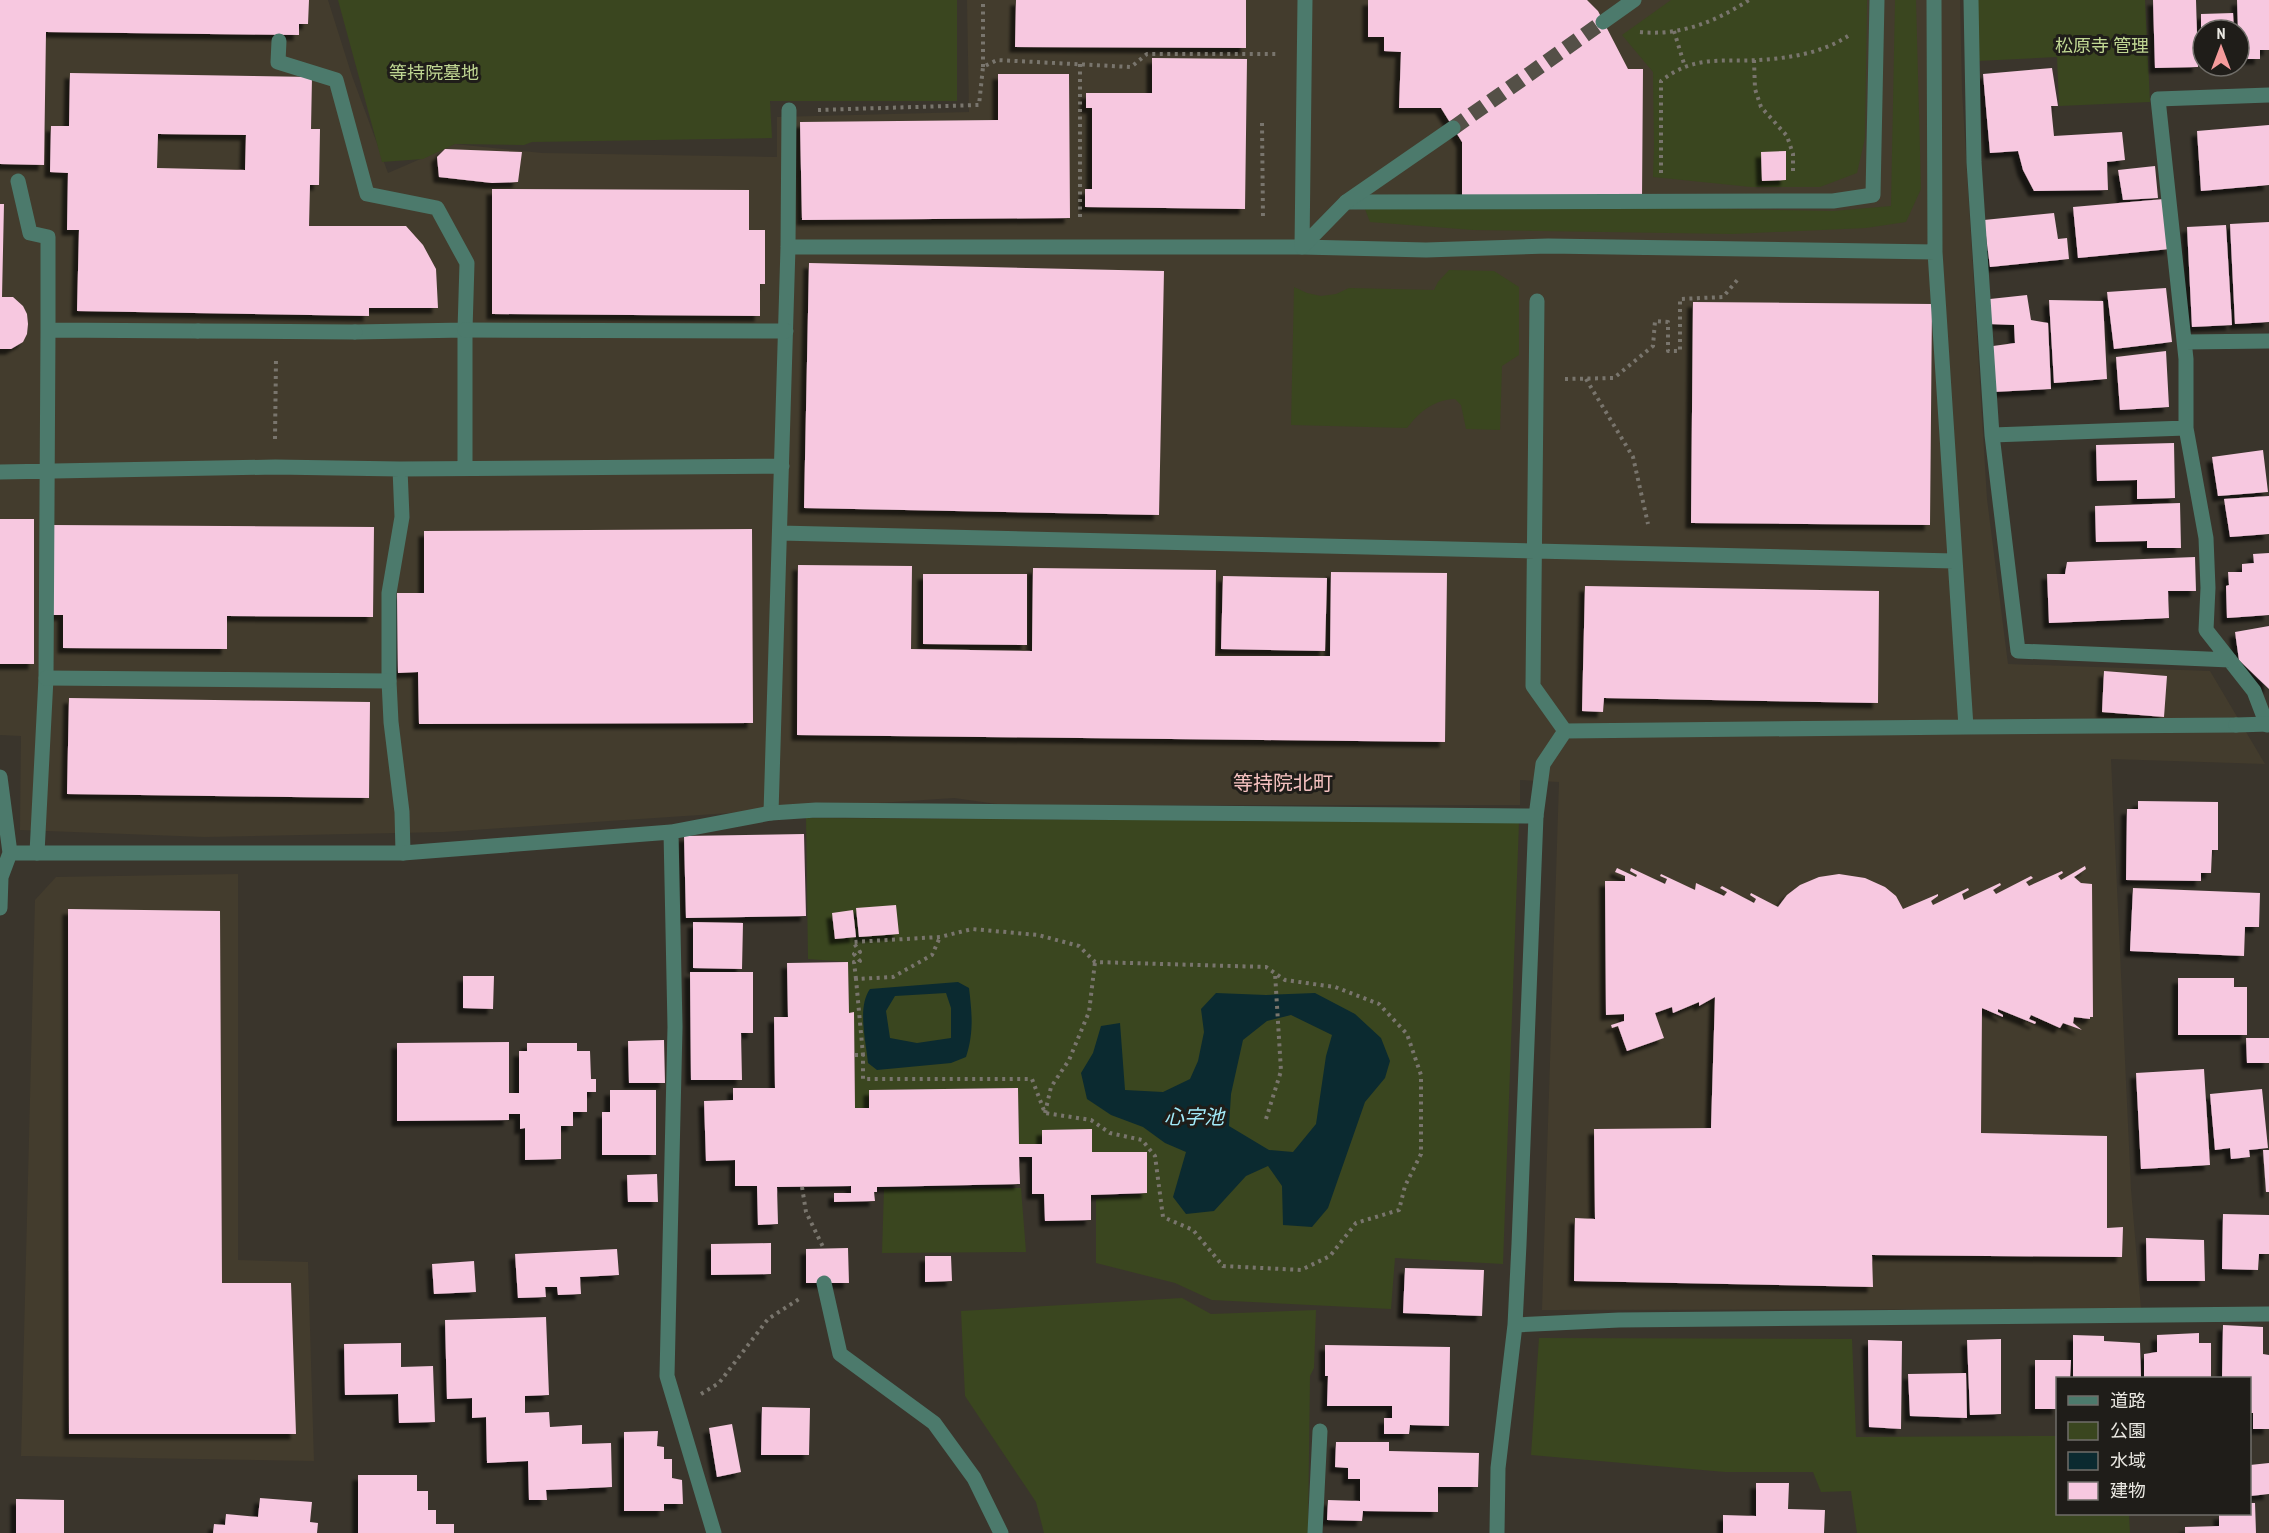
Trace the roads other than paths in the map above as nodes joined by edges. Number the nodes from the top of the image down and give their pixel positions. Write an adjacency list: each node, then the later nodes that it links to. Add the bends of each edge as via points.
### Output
1 (1305, 0): 14 (street)
2 (1634, 0): 6 (street)
3 (1877, 0): 12 (street, via 1873,195 1833,201)
4 (1934, 0): 15 (street)
5 (1971, 0): 23 (street, via 1974,162)
6 (1606, 20)
7 (279, 41): 18 (street, via 278,62 336,80 367,194 437,208 466,262)
8 (2269, 95): 21 (street, via 2158,99)
9 (789, 110): 13 (street)
10 (1453, 128): 12 (street)
11 (18, 181): 17 (street, via 30,233 48,237)
12 (1346, 202): 14 (street)
13 (788, 247): 14 (street); 19 (street)
14 (1302, 247): 15 (street)
15 (1935, 252): 31 (street)
16 (1538, 302): 30 (street)
17 (48, 330): 18 (street); 28 (street)
18 (465, 330): 19 (street); 25 (street)
19 (786, 332): 24 (street)
20 (2269, 341): 21 (street)
21 (2185, 342): 22 (street)
22 (2186, 428): 23 (street); 32 (street, via 2206,538 2206,630)
23 (1992, 435): 32 (street, via 2018,651)
24 (782, 466): 25 (street); 29 (street)
25 (465, 468): 26 (street)
26 (400, 469): 28 (street, via 275,467); 34 (street, via 402,517 388,593)
27 (0, 472): 28 (street)
28 (46, 472): 33 (street)
29 (780, 533): 30 (street); 39 (street)
30 (1535, 551): 31 (street); 37 (street, via 1533,686)
31 (1954, 561): 36 (street)
32 (2230, 660): 35 (street, via 2254,691)
33 (46, 678): 34 (street); 43 (street)
34 (388, 681): 44 (street)
35 (2268, 724): 36 (street)
36 (1966, 727): 37 (street)
37 (1565, 731): 40 (street, via 1543,764)
38 (0, 777): 42 (street)
39 (771, 813): 40 (street, via 827,810); 41 (street)
40 (1536, 816): 48 (street)
41 (671, 832): 44 (street); 50 (street, via 675,1028 667,1376)
42 (10, 854): 43 (street); 45 (street, via 1,877)
43 (37, 854): 44 (street)
44 (403, 854)
45 (0, 908)
46 (824, 1283): 51 (street, via 840,1354 934,1423 975,1478)
47 (2269, 1314): 48 (street, via 1619,1320)
48 (1515, 1325): 53 (street, via 1498,1468)
49 (1320, 1431): 52 (street)
50 (714, 1533)
51 (1001, 1533)
52 (1316, 1533)
53 (1497, 1533)

